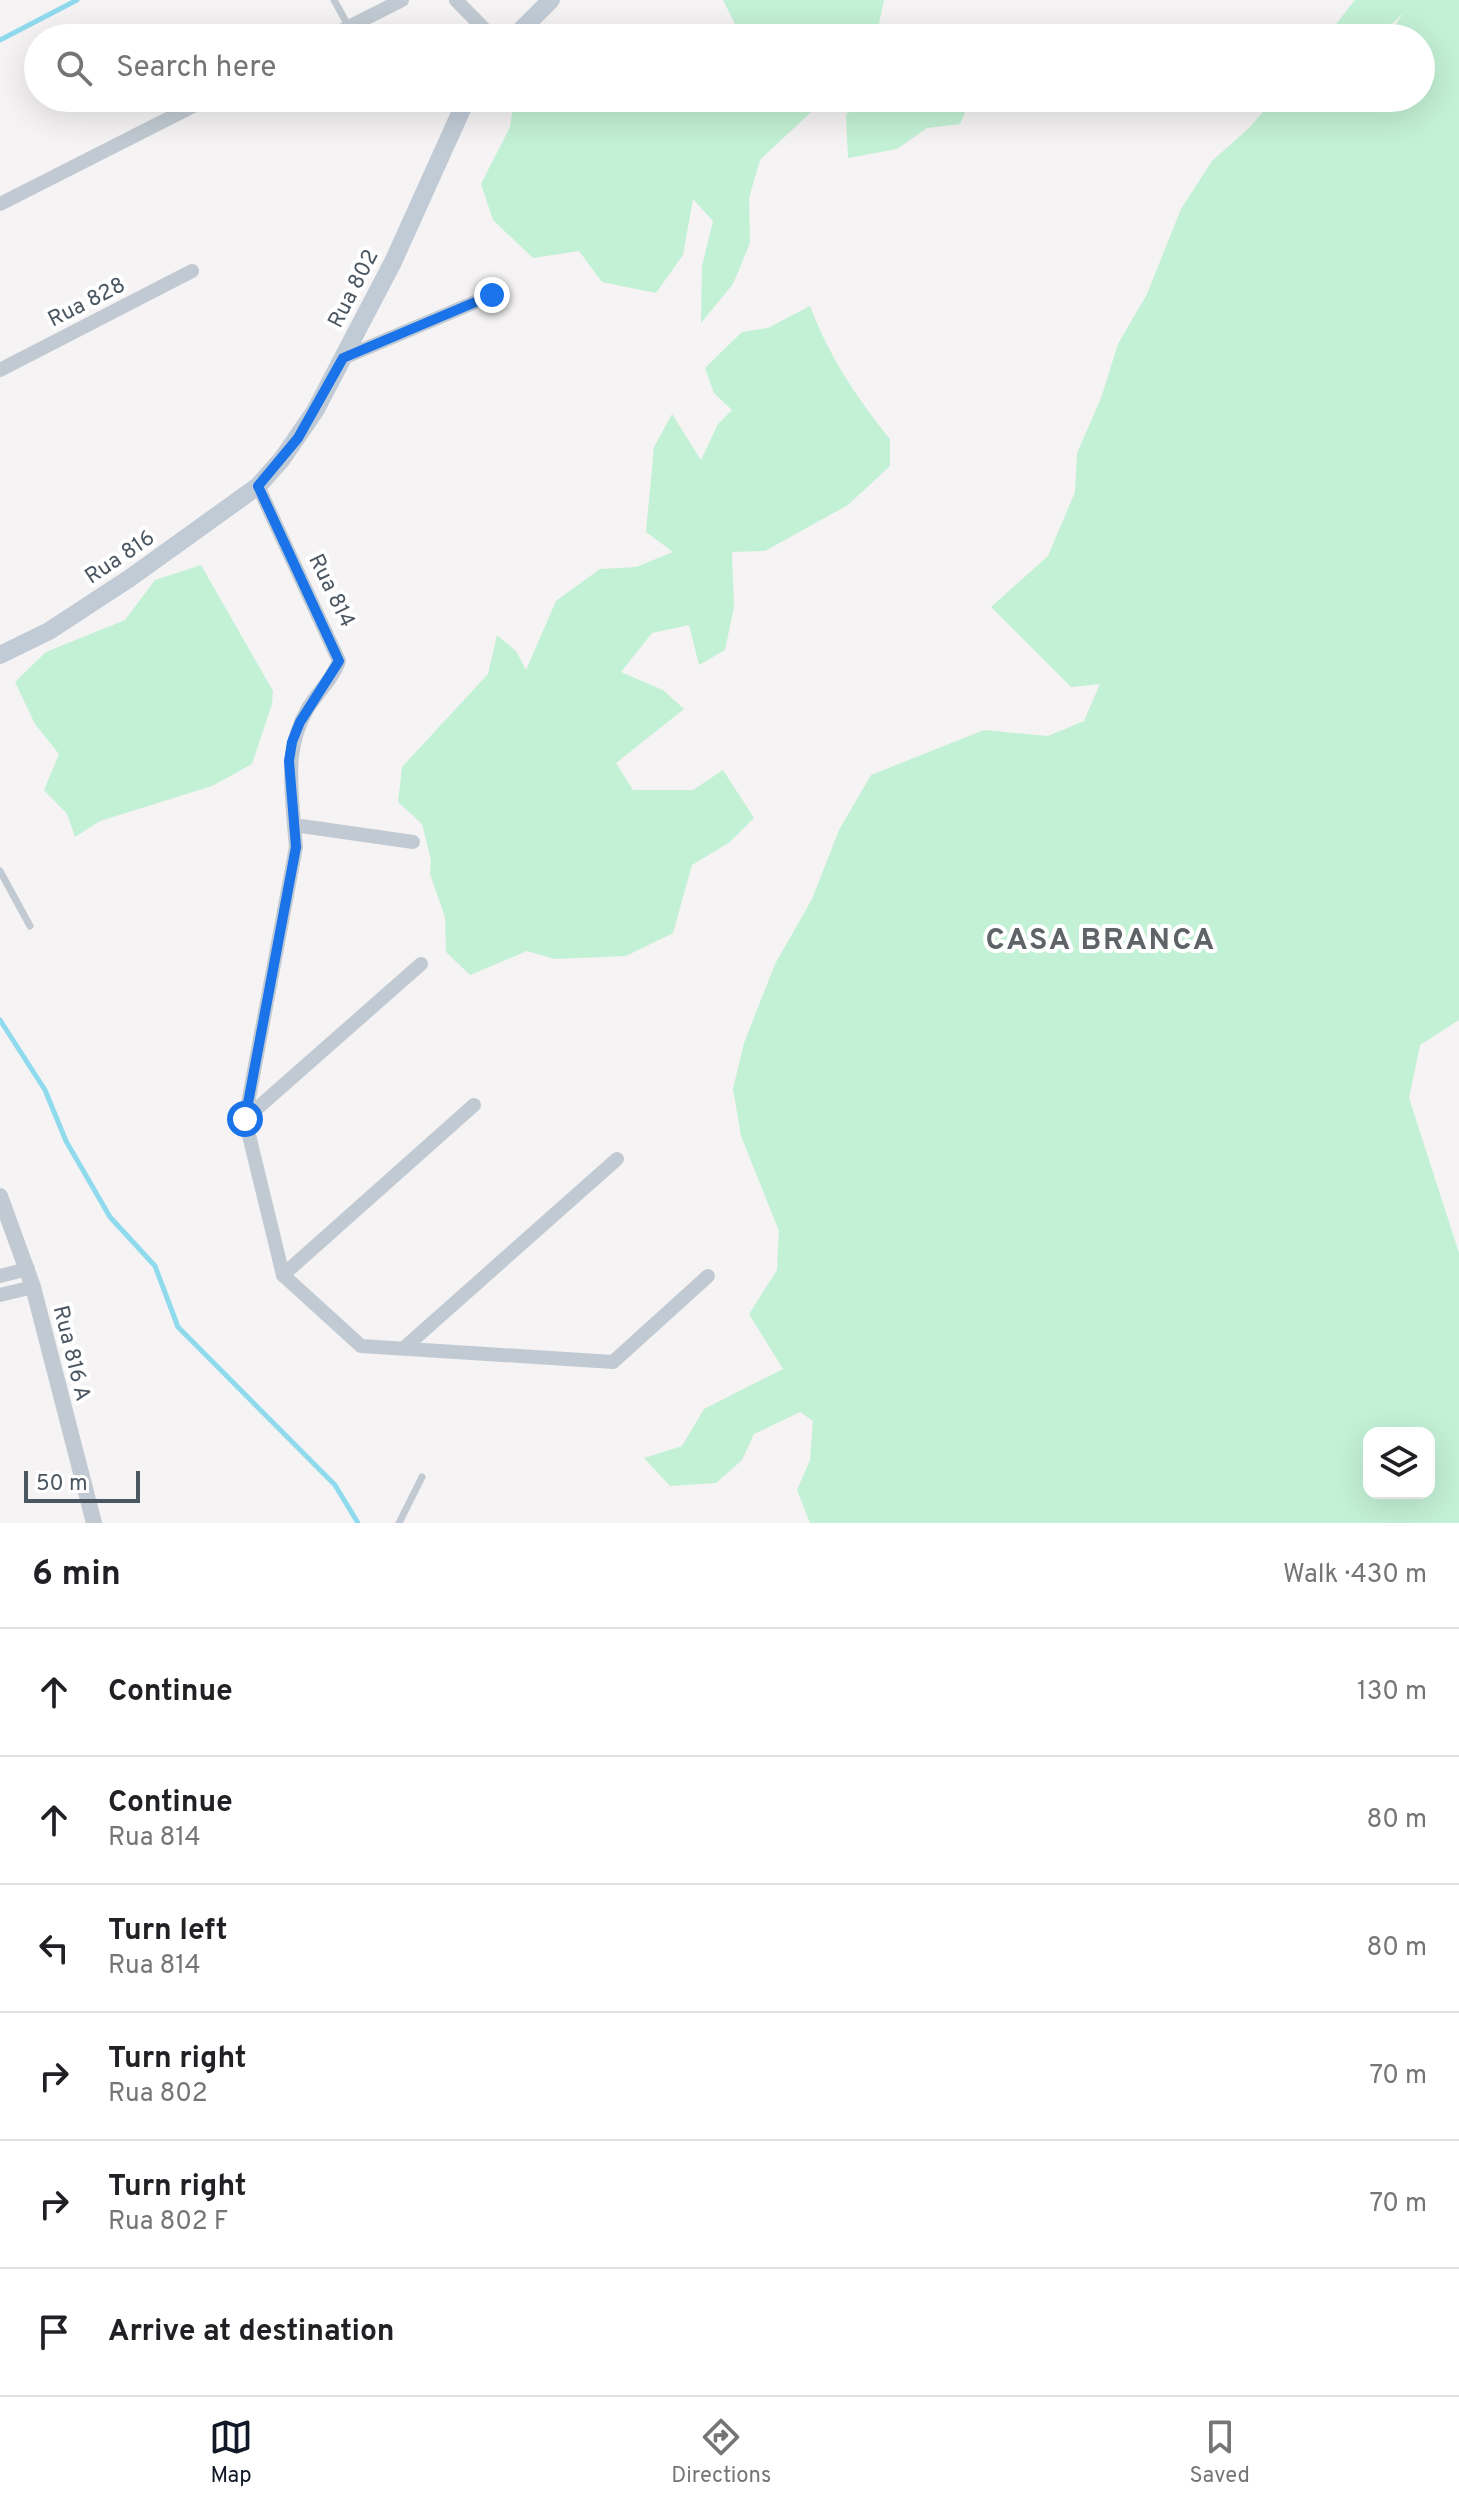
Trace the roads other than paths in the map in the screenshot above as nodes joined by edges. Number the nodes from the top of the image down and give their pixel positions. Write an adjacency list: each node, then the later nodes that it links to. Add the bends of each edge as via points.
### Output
1 (334, 0): 5 (lane)
2 (402, 0): 6 (street)
3 (456, 0): 7 (street)
4 (551, 0): 8 (main road)
5 (347, 24)
6 (355, 24)
7 (479, 24)
8 (527, 24)
9 (181, 112): 11 (street)
10 (461, 112): 14 (main road, Rua 802, via 405,238)
11 (0, 204)
12 (192, 271): 15 (street, Rua 828)
13 (492, 295): 14 (street)
14 (343, 358): 16 (main road, Rua 802, via 298,438)
15 (0, 370)
16 (258, 486): 17 (main road, Rua 816, via 80,612); 18 (street, Rua 814, via 339,661 292,742)
17 (0, 655)
18 (294, 825): 19 (street); 24 (street, via 296,847)
19 (413, 842)
20 (0, 871): 21 (lane)
21 (30, 926)
22 (421, 964): 24 (street)
23 (474, 1105): 28 (street)
24 (245, 1119): 28 (street)
25 (617, 1159): 33 (street)
26 (0, 1196): 27 (street, Rua 816 A)
27 (28, 1269): 29 (street); 31 (street, Rua 816 A)
28 (283, 1275): 33 (street, via 361,1346)
29 (0, 1276)
30 (708, 1276): 33 (street, via 613,1362)
31 (33, 1287): 32 (street); 35 (street, Rua 816 A)
32 (0, 1295)
33 (404, 1348)
34 (422, 1477): 36 (lane)
35 (94, 1523)
36 (399, 1523)

